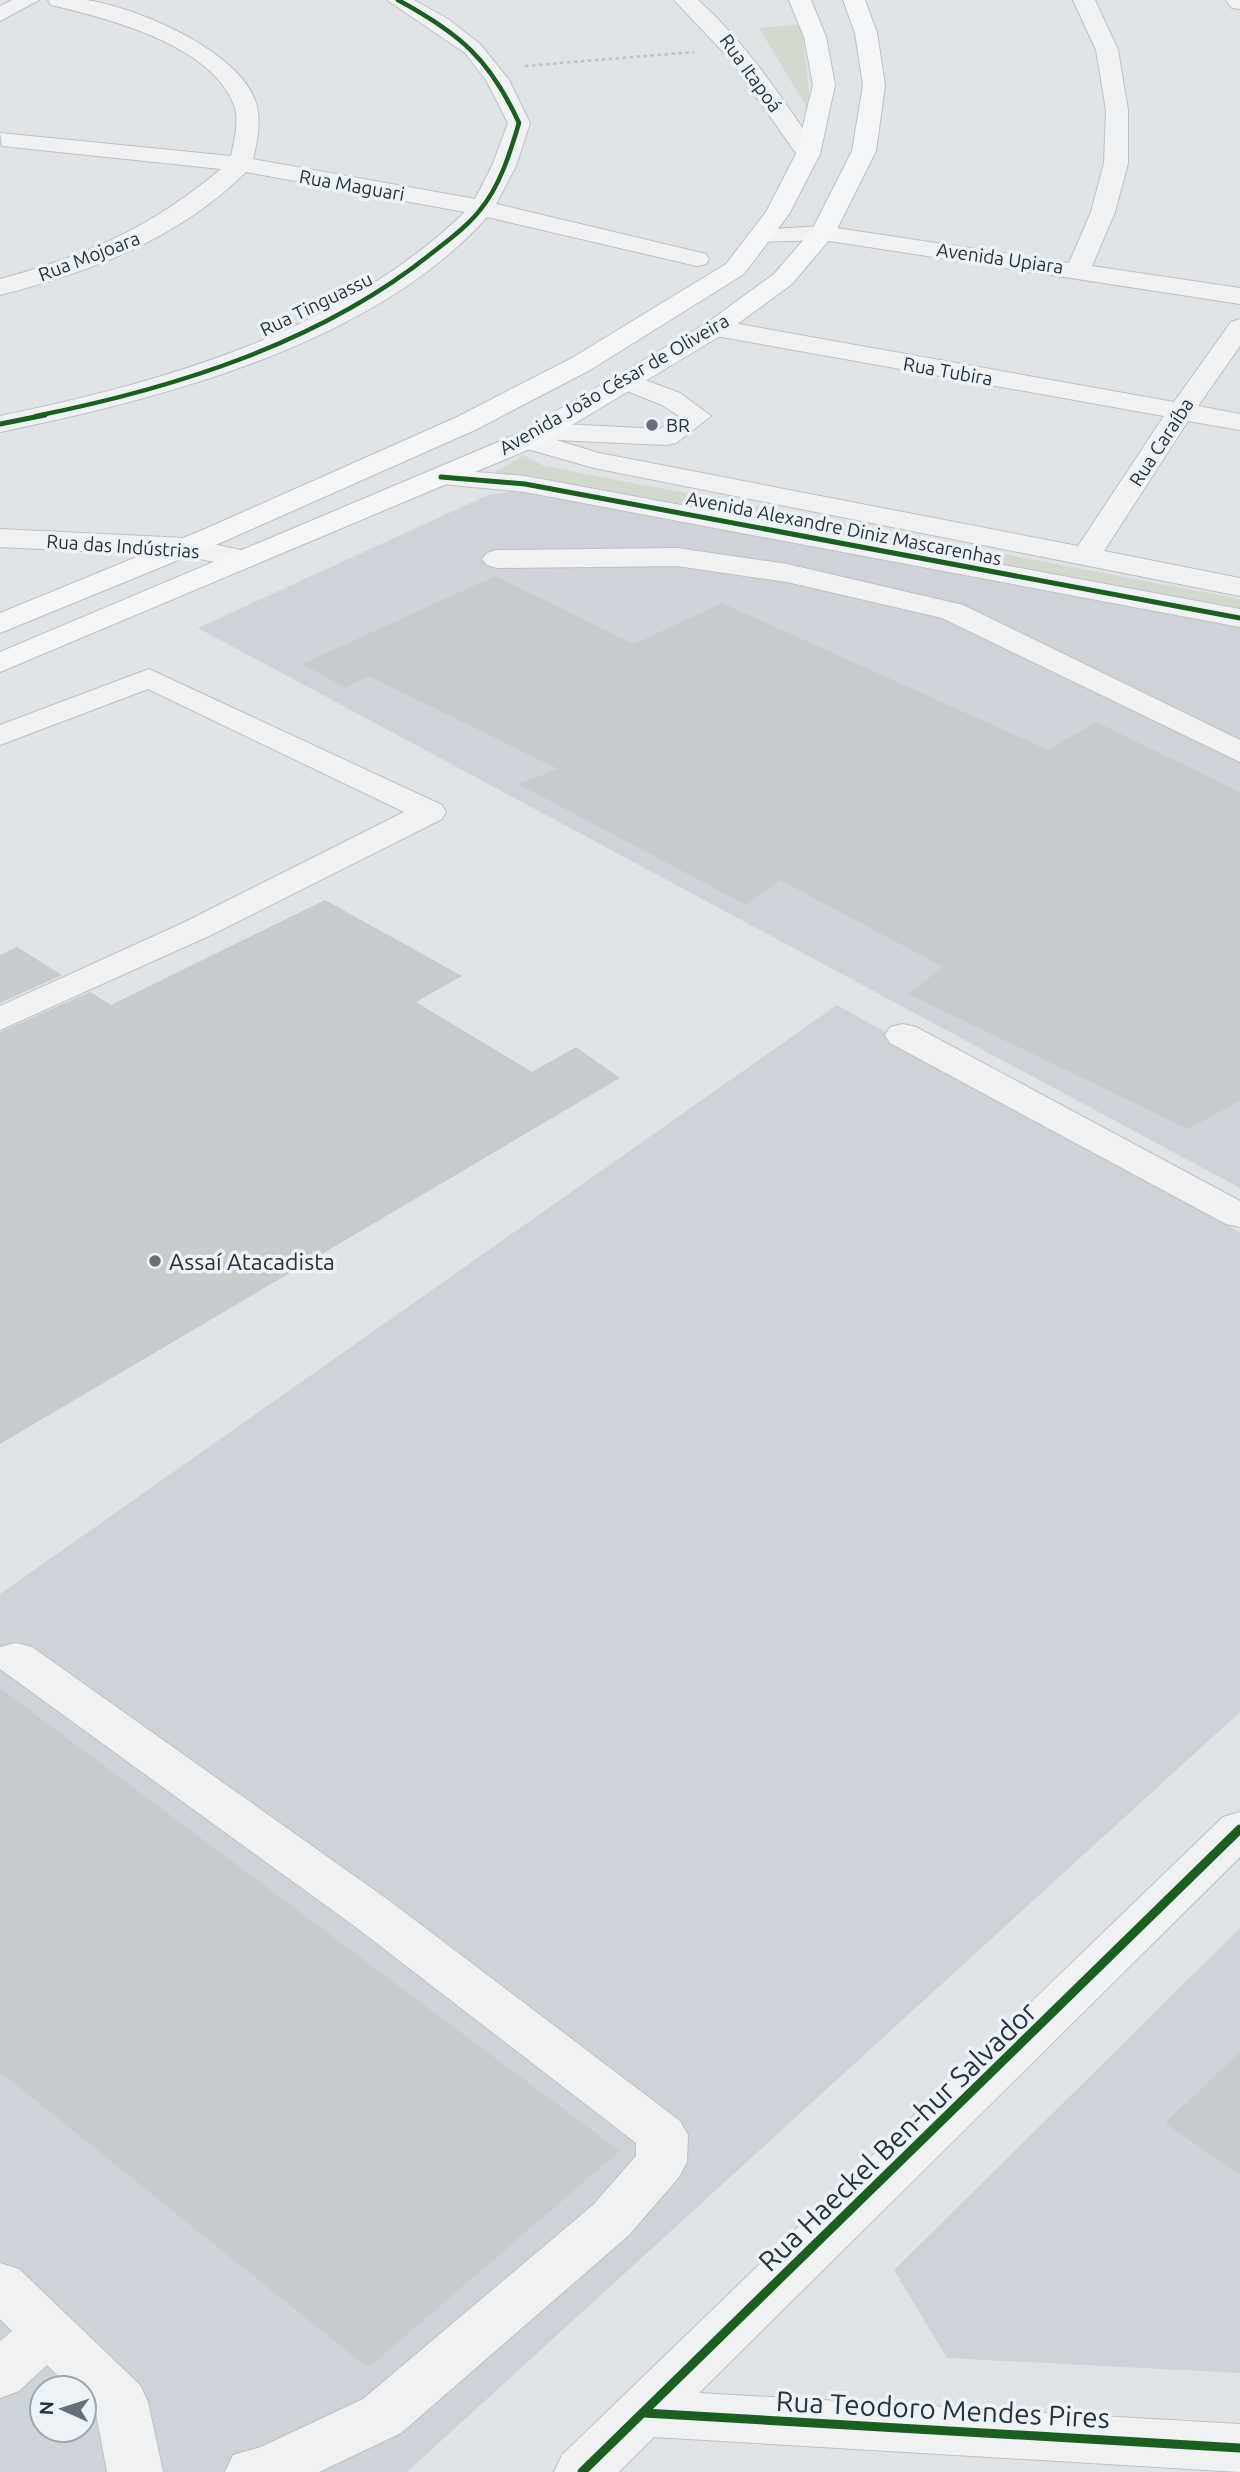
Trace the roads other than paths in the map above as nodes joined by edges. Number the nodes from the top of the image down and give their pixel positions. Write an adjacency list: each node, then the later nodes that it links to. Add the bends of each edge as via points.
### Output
1 (28, 0): 8 (street)
2 (60, 0): 11 (street, via 139,21 221,68 251,122)
3 (398, 0): 12 (street, Rua Tinguassu, via 434,19 472,48 503,84 519,123 507,162)
4 (685, 0): 10 (street, Rua Itapoá, via 735,48)
5 (800, 0): 10 (main road, Avenida João César de Oliveira, via 815,37 824,85)
6 (854, 0): 13 (main road, Avenida João César de Oliveira, via 866,33 874,85 864,151)
7 (1084, 0): 16 (street, via 1107,50 1117,110 1116,163 1103,212)
8 (0, 15)
9 (1, 134): 11 (street, Rua Maguari)
10 (808, 154): 14 (main road, Avenida João César de Oliveira, via 777,214)
11 (240, 164): 12 (street, Rua Maguari); 17 (street, Rua Mojoara, via 197,204 131,243)
12 (482, 208): 15 (street, Rua Maguari); 24 (street, Rua Tinguassu, via 432,254 373,298 298,334 199,373)
13 (823, 233): 14 (street, Avenida Upiara); 16 (street, Avenida Upiara); 20 (main road, Avenida João César de Oliveira, via 783,279)
14 (759, 237): 28 (main road, Avenida João César de Oliveira, via 735,268 581,364 465,424)
15 (697, 259)
16 (1078, 270): 18 (street, Avenida Upiara)
17 (0, 287)
18 (1240, 296)
19 (1240, 327): 22 (street, Rua Caraíba)
20 (716, 328): 21 (main road, Avenida João César de Oliveira); 22 (street, Rua Tubira)
21 (626, 381): 25 (main road, Avenida João César de Oliveira); 25 (street, via 671,399 697,416 666,437)
22 (1180, 412): 23 (street, Rua Tubira); 30 (street, Rua Caraíba)
23 (1240, 422)
24 (0, 424)
25 (534, 435): 26 (main road, Avenida João César de Oliveira); 30 (street, Avenida Alexandre Diniz Mascarenhas, via 594,460)
26 (441, 477): 31 (main road, Avenida João César de Oliveira); 36 (street, Avenida Alexandre Diniz Mascarenhas, via 525,484)
27 (0, 538): 28 (street, Rua das Indústrias)
28 (185, 547): 31 (street, Rua das Indústrias); 33 (main road, Avenida João César de Oliveira)
29 (0, 558): 33 (street, Rua das Indústrias)
30 (1085, 558): 35 (street, Avenida Alexandre Diniz Mascarenhas)
31 (245, 559): 34 (main road, Avenida João César de Oliveira)
32 (497, 559): 40 (street, via 677,557 787,573 952,611)
33 (140, 565): 34 (street, Rua das Indústrias); 37 (main road, Avenida João César de Oliveira)
34 (199, 577): 38 (main road, Avenida João César de Oliveira)
35 (1240, 587)
36 (1240, 618)
37 (0, 624)
38 (0, 663)
39 (0, 736): 41 (street, via 149,678 430,812 197,929)
40 (1240, 752)
41 (0, 1019)
42 (902, 1035): 43 (street)
43 (1240, 1216)
44 (16, 1658): 52 (street, via 374,1915 662,2135 661,2162 611,2220 382,2416 266,2471)
45 (1240, 1829): 49 (street, Rua Haeckel Ben-hur Salvador)
46 (0, 2285): 47 (street)
47 (48, 2331): 48 (street); 51 (street, via 121,2402)
48 (0, 2375)
49 (644, 2413): 50 (street, Rua Teodoro Mendes Pires); 53 (street, Rua Haeckel Ben-hur Salvador)
50 (1240, 2448)
51 (135, 2472)
52 (253, 2472)
53 (582, 2472)

